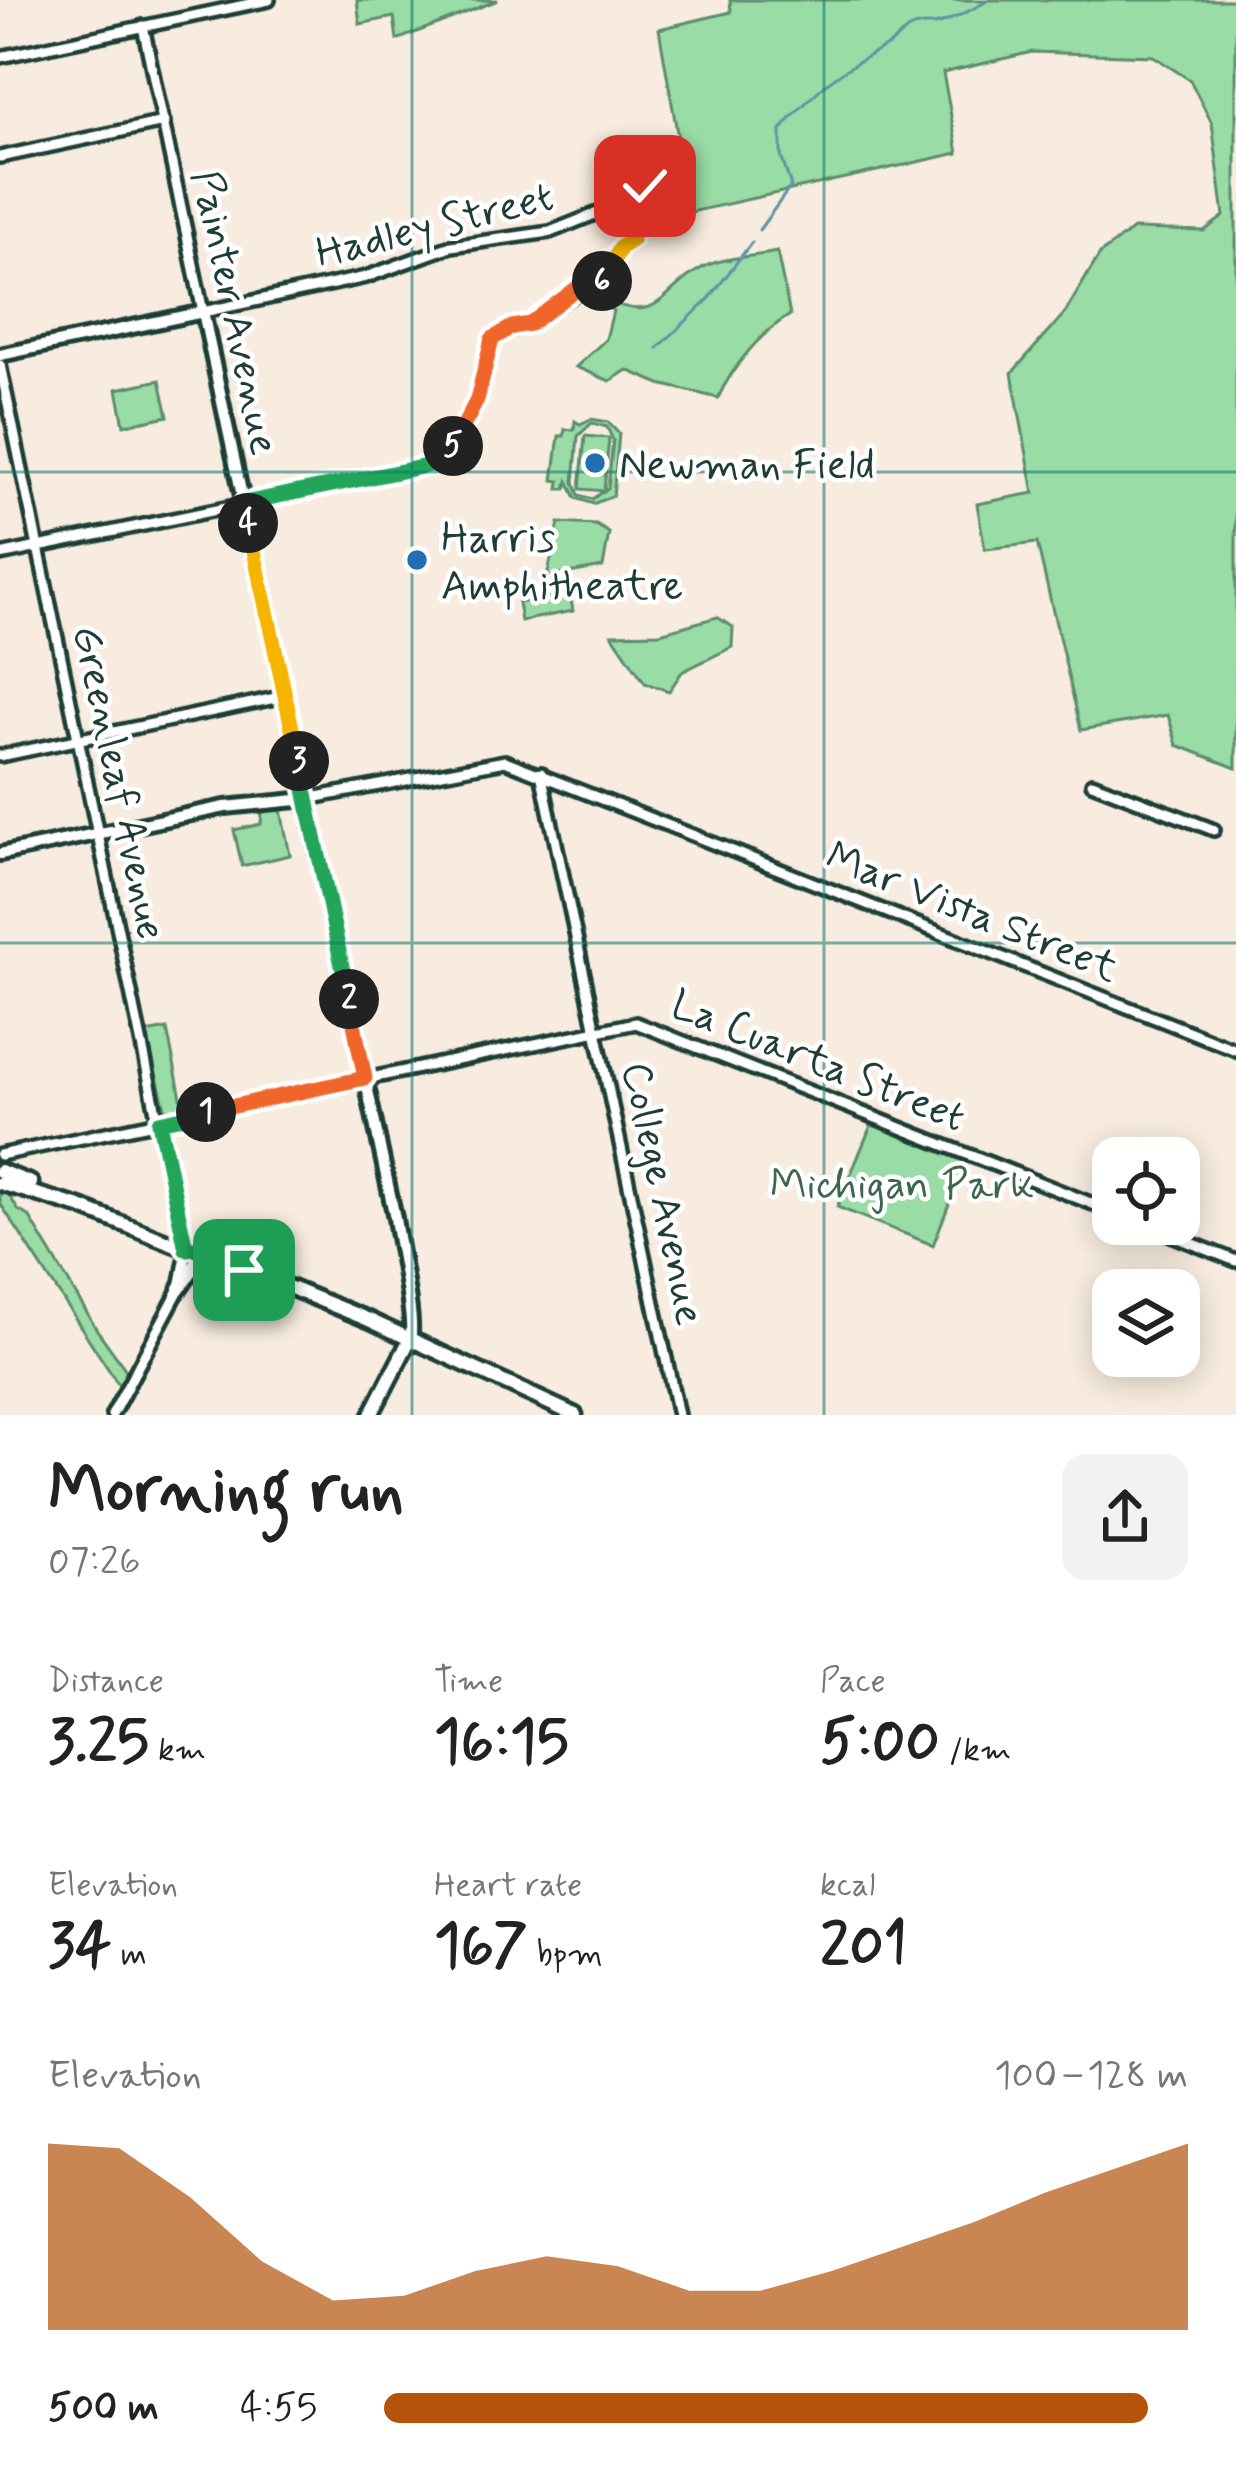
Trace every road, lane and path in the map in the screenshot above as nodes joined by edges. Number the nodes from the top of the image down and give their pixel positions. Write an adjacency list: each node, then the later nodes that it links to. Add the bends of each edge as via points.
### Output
1 (269, 0): 2 (street)
2 (143, 26): 3 (street); 4 (street, Painter Avenue)
3 (0, 57)
4 (164, 122): 5 (street); 8 (street, Painter Avenue)
5 (0, 157)
6 (654, 179): 7 (street, Hadley Street)
7 (620, 204): 8 (street, Hadley Street, via 550,232 441,249 366,277); 11 (street, via 632,240 602,282 577,288 530,324 492,339 477,400 441,463)
8 (203, 312): 9 (main road, Hadley Street); 11 (main road, Painter Avenue)
9 (0, 356)
10 (0, 365): 12 (street, Greenleaf Avenue)
11 (244, 503): 12 (street); 14 (main road, Painter Avenue)
12 (38, 547): 13 (street); 15 (street, Greenleaf Avenue)
13 (0, 555)
14 (285, 696): 15 (street); 19 (main road, Painter Avenue)
15 (79, 739): 16 (street); 21 (street, Greenleaf Avenue)
16 (0, 756)
17 (541, 773): 19 (street, Mar Vista Street, via 500,760); 23 (street, College Avenue); 24 (street, Mar Vista Street)
18 (1092, 783): 20 (street)
19 (307, 799): 21 (main road, Mar Vista Street); 25 (main road, Painter Avenue)
20 (1214, 830)
21 (98, 833): 22 (main road, Mar Vista Street); 26 (street, Greenleaf Avenue)
22 (0, 854)
23 (596, 1030): 25 (street, La Cuarta Street); 30 (street, La Cuarta Street, via 646,1024); 43 (street, College Avenue)
24 (1236, 1050)
25 (365, 1078): 26 (street, La Cuarta Street); 38 (main road, Painter Avenue, via 421,1327)
26 (159, 1122): 27 (street, La Cuarta Street); 33 (street, Greenleaf Avenue)
27 (0, 1155)
28 (0, 1172): 31 (main road)
29 (0, 1183): 31 (main road)
30 (1092, 1204)
31 (80, 1207): 33 (main road)
32 (1196, 1245): 35 (street)
33 (186, 1249): 34 (main road); 36 (street, Greenleaf Avenue); 37 (main road)
34 (203, 1260): 36 (main road); 37 (main road)
35 (1236, 1261)
36 (180, 1288): 39 (street, Greenleaf Avenue)
37 (372, 1324): 38 (main road)
38 (413, 1341): 40 (main road); 41 (main road); 42 (main road)
39 (112, 1415)
40 (375, 1415)
41 (575, 1415)
42 (589, 1415)
43 (678, 1415)

